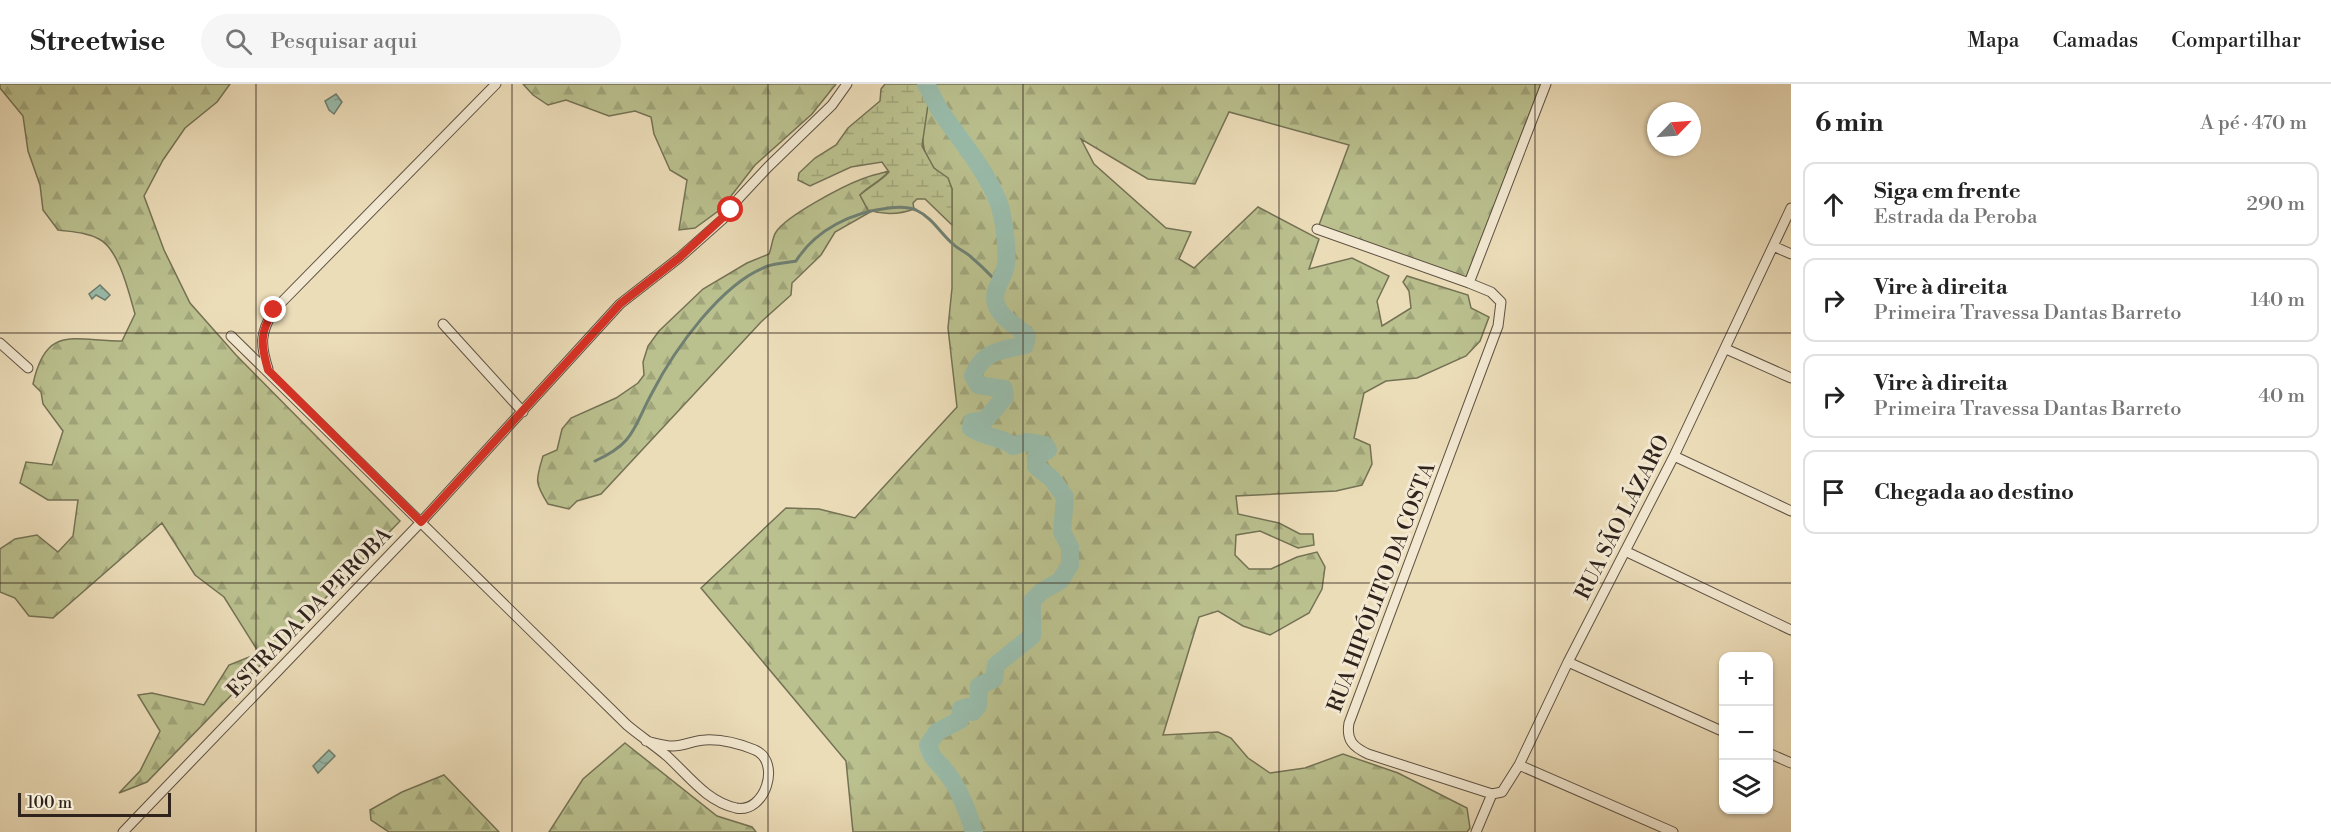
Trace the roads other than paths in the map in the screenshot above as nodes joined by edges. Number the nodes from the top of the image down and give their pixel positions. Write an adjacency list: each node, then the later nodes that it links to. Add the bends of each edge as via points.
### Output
1 (496, 84): 14 (street, via 274,310 264,326 262,339)
2 (847, 84): 16 (street, ESTRADA DA PEROBA, via 832,105 768,167 723,219 620,304)
3 (1546, 84): 8 (street)
4 (1791, 208): 6 (street, RUA SÃO LÁZARO)
5 (1317, 229): 8 (street)
6 (1773, 246): 7 (street); 12 (street, RUA SÃO LÁZARO)
7 (1791, 254)
8 (1470, 283): 28 (street, RUA HIPÓLITO DA COSTA, via 1491,292 1501,302 1498,326 1347,732 1350,742 1368,754)
9 (443, 324): 16 (street)
10 (231, 336): 14 (street)
11 (0, 343): 13 (street)
12 (1726, 349): 15 (street); 17 (street, RUA SÃO LÁZARO)
13 (28, 368)
14 (268, 370): 19 (street)
15 (1791, 378)
16 (523, 411): 19 (street, ESTRADA DA PEROBA)
17 (1674, 456): 18 (street); 20 (street, RUA SÃO LÁZARO)
18 (1791, 511)
19 (421, 522): 24 (street); 29 (street, ESTRADA DA PEROBA)
20 (1625, 551): 21 (street); 22 (street, RUA SÃO LÁZARO)
21 (1791, 630)
22 (1568, 662): 23 (street); 27 (street, RUA SÃO LÁZARO)
23 (1719, 730)
24 (646, 741): 24 (street, via 666,755 702,792 720,803 739,809 753,805 767,788 768,766 758,751 705,740 674,746)
25 (1773, 755): 26 (street)
26 (1791, 763)
27 (1519, 765): 28 (street, RUA SÃO LÁZARO, via 1502,792); 31 (street)
28 (1492, 794): 30 (street, RUA SÃO LÁZARO)
29 (123, 832)
30 (1476, 832)
31 (1673, 832)

